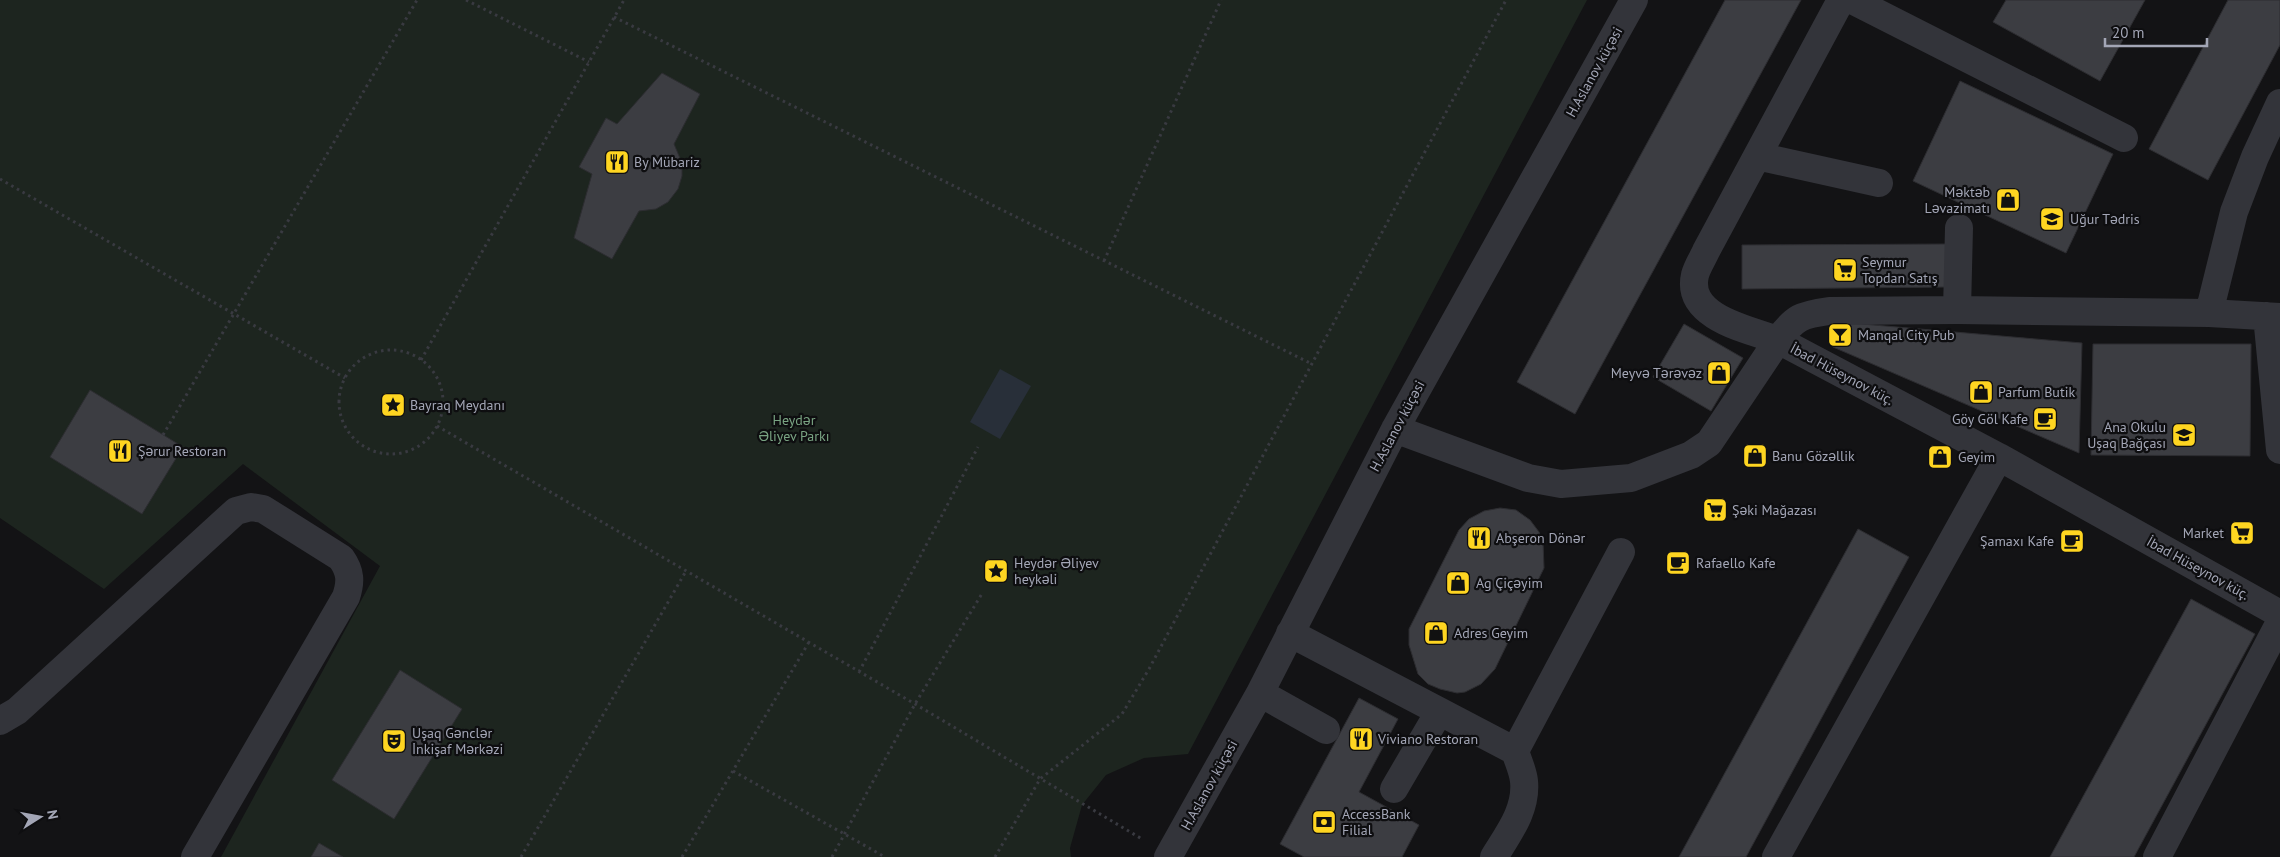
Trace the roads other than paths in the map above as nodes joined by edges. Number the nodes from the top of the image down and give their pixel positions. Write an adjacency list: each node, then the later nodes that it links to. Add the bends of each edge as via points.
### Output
1 (1634, 0): 13 (street, H.Aslanov küçəsi)
2 (1841, 0): 6 (street)
3 (1852, 0): 5 (street)
4 (2280, 103): 10 (street, via 2234,212)
5 (2124, 138)
6 (1757, 156): 7 (street); 12 (street, via 1706,250 1695,276 1695,290 1712,315)
7 (1880, 183)
8 (1959, 228): 9 (street)
9 (1957, 310): 10 (street); 12 (street, via 1808,314 1791,322)
10 (2209, 313): 11 (street)
11 (2273, 316): 14 (street)
12 (1778, 340): 13 (street, İbad Hüseynov küç., via 1709,443 1691,455 1630,478 1561,484 1528,478); 15 (street, İbad Hüseynov küç.)
13 (1394, 429): 19 (street, H.Aslanov küçəsi)
14 (2280, 450)
15 (1999, 457): 17 (street, İbad Hüseynov küç.); 29 (street)
16 (1621, 552): 24 (street)
17 (2280, 614)
18 (2280, 622): 30 (street)
19 (1290, 633): 20 (street, H.Aslanov küçəsi); 21 (street)
20 (1260, 693): 23 (street); 26 (street, H.Aslanov küçəsi)
21 (1439, 712): 24 (street); 25 (street)
22 (0, 721): 27 (street, via 17,711 236,512 251,507 264,509 341,558 349,570 350,585 346,597)
23 (1326, 730)
24 (1514, 751): 28 (street, via 1524,780 1525,798)
25 (1394, 789)
26 (1170, 856)
27 (194, 857)
28 (1494, 857)
29 (1776, 857)
30 (2157, 857)

